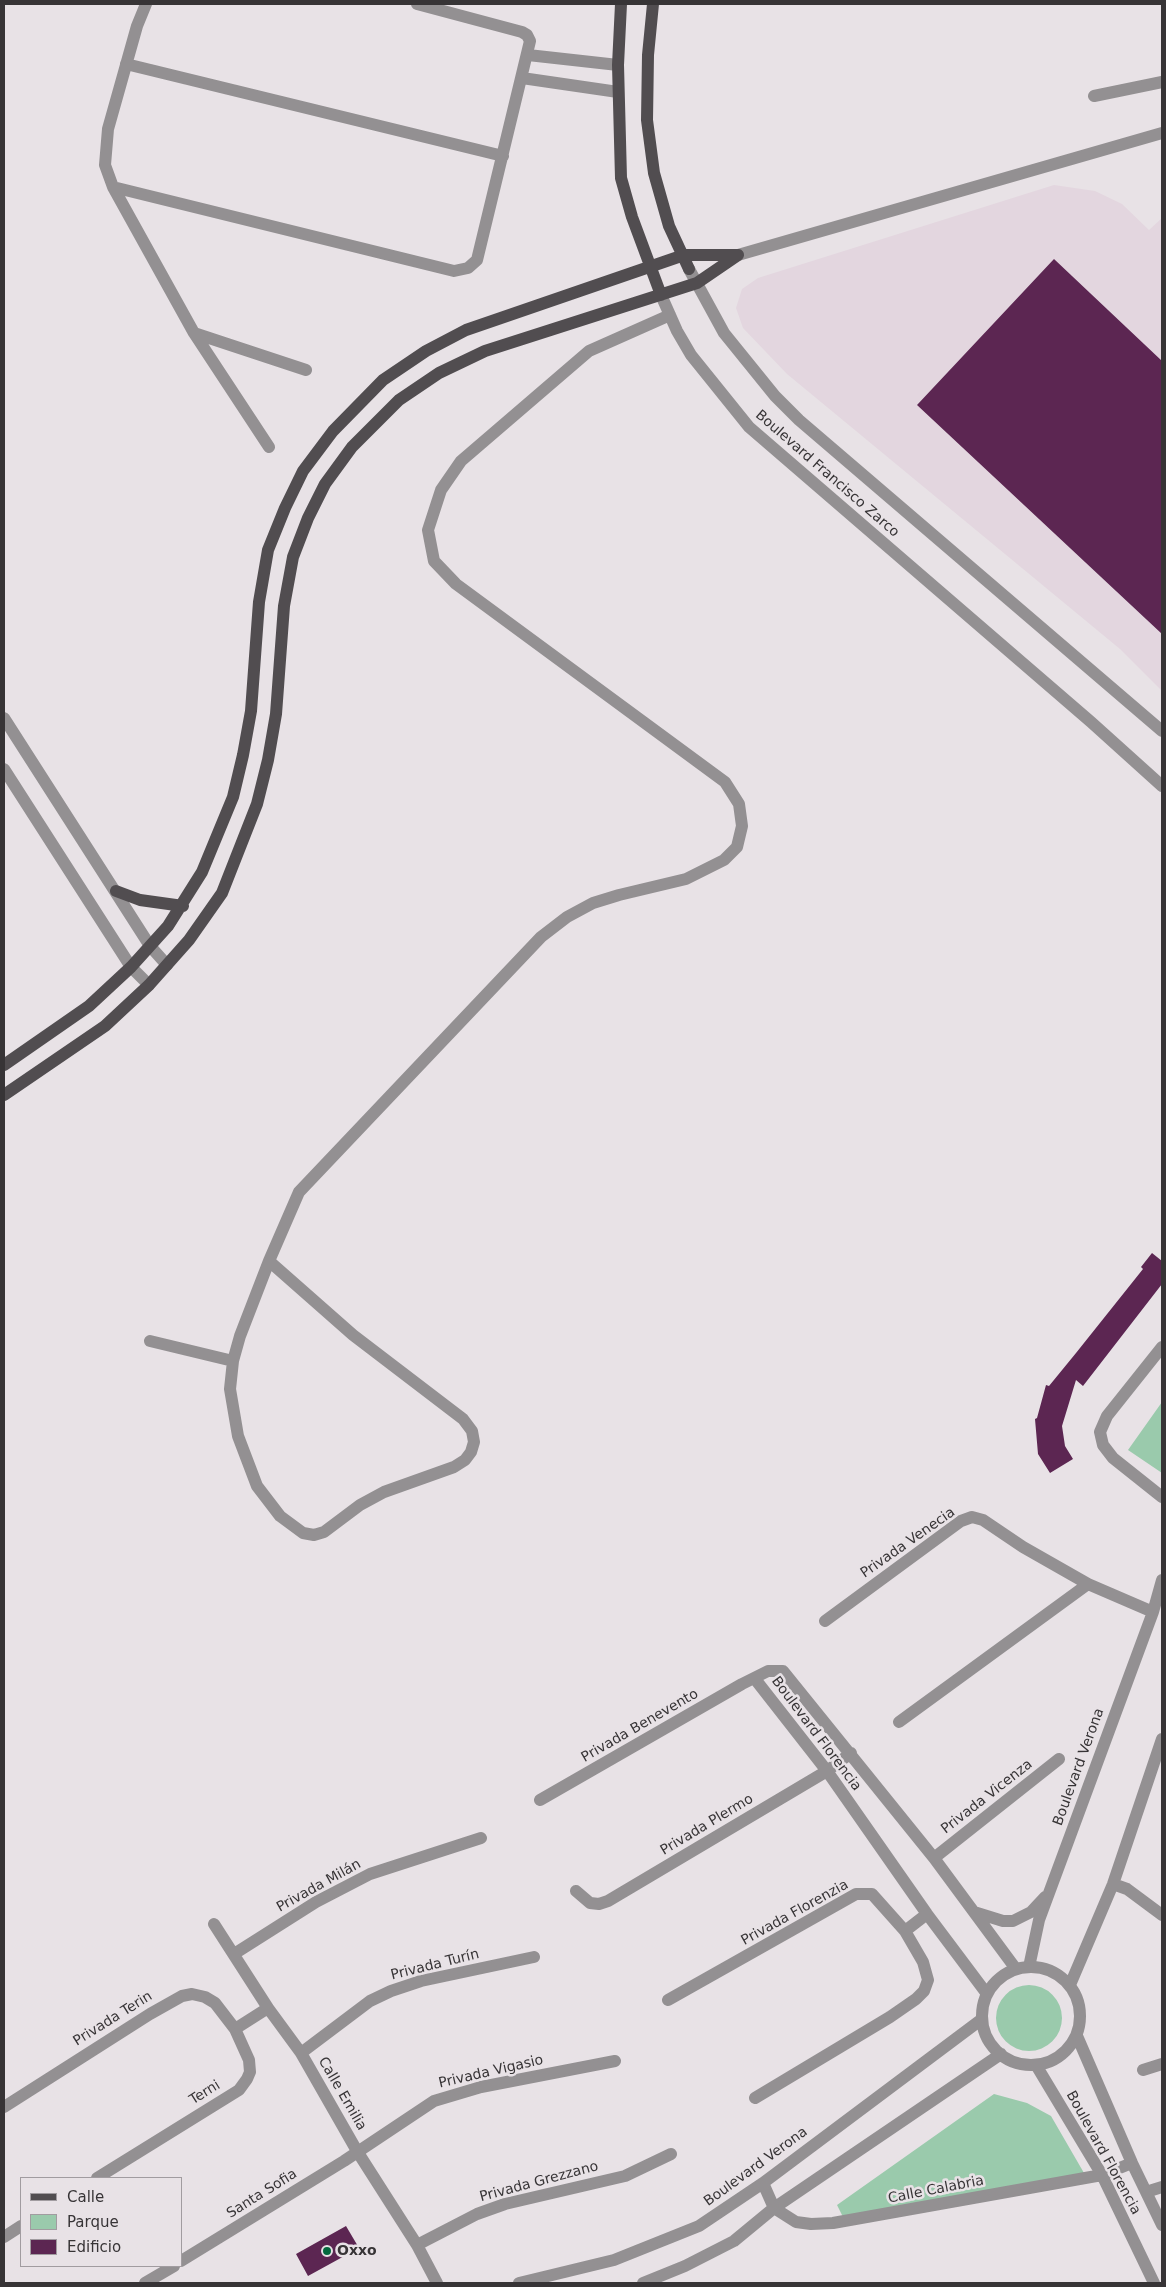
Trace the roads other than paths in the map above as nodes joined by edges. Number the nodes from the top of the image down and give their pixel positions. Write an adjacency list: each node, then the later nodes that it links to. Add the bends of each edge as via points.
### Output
1 (146, 4): 6 (street)
2 (417, 4): 5 (street, via 522,32 528,35 530,42)
3 (621, 4): 7 (main road, Boulevard Francisco Zarco)
4 (653, 4): 16 (main road, Boulevard Francisco Zarco, via 647,120 654,173 669,226)
5 (528, 55): 7 (street); 8 (street)
6 (126, 64): 13 (street); 14 (street, via 108,129 105,165)
7 (618, 65): 10 (main road, Boulevard Francisco Zarco)
8 (522, 78): 10 (street); 13 (street)
9 (1162, 82): 11 (street)
10 (618, 92): 17 (main road, Boulevard Francisco Zarco, via 621,178)
11 (1094, 96)
12 (1162, 134): 15 (street)
13 (502, 156): 14 (street, via 477,260 468,268 454,271)
14 (113, 188): 22 (street)
15 (738, 255): 16 (main road); 19 (main road)
16 (684, 256): 17 (main road); 18 (main road, Boulevard Francisco Zarco)
17 (650, 267): 20 (main road, Boulevard Francisco Zarco); 30 (main road, via 466,330 426,351 383,380 332,431 303,471 268,550 259,602 251,711 233,797 210,856)
18 (690, 269): 19 (street, Boulevard Francisco Zarco)
19 (697, 283): 20 (main road); 26 (street, Boulevard Francisco Zarco, via 724,333 793,414)
20 (661, 295): 21 (street, Boulevard Francisco Zarco); 32 (main road, via 485,351 439,373 399,400 352,447 325,484 293,557 284,606 276,714 257,804 222,893 190,940)
21 (670, 315): 28 (street, Boulevard Francisco Zarco, via 692,355 749,427); 37 (street, via 589,351 461,461 441,490 428,530 434,561 456,584 725,782 739,804 742,826 737,847 724,860 686,879 593,903 542,937 299,1192)
22 (194, 333): 23 (street); 24 (street)
23 (306, 370)
24 (269, 448)
25 (4, 718): 29 (street)
26 (1162, 731)
27 (4, 769): 33 (street)
28 (1162, 786)
29 (116, 891): 30 (main road, via 140,900); 31 (street)
30 (183, 906): 31 (main road)
31 (150, 946): 32 (street); 33 (main road)
32 (167, 965): 34 (main road)
33 (132, 967): 34 (street); 35 (main road, via 89,1006)
34 (149, 985): 36 (main road, via 105,1026)
35 (4, 1065)
36 (4, 1095)
37 (269, 1260): 40 (street); 40 (street, via 353,1335 464,1419 472,1431 474,1442 471,1452 454,1467 384,1492 360,1505 324,1532 304,1533 280,1516 257,1486 238,1436 230,1389)
38 (150, 1341): 40 (street)
39 (1162, 1347): 41 (street, via 1107,1416 1100,1432 1103,1446 1113,1458)
40 (233, 1361)
41 (1162, 1497)
42 (1162, 1580): 44 (street, Boulevard Verona)
43 (1088, 1584): 44 (street, Privada Venecia); 45 (street, Privada Venecia, via 1023,1547 984,1520 972,1517); 47 (street)
44 (1153, 1612): 57 (street, Boulevard Verona)
45 (826, 1621)
46 (755, 1679): 49 (street, Boulevard Florencia, via 773,1670 783,1671); 51 (street, Boulevard Florencia); 52 (street, Privada Benevento)
47 (899, 1722)
48 (1162, 1739): 55 (street)
49 (851, 1754): 51 (street, Privada Plermo); 54 (street, Boulevard Florencia)
50 (1059, 1760): 54 (street, Privada Vicenza)
51 (827, 1771): 56 (street, Privada Plermo, via 608,1901 590,1903); 59 (street, Boulevard Florencia)
52 (540, 1800)
53 (481, 1838): 63 (street, Privada Milán, via 370,1874 316,1902)
54 (934, 1858): 58 (street, Boulevard Florencia)
55 (1113, 1884): 60 (street, via 1127,1889); 67 (street)
56 (576, 1891)
57 (1049, 1893): 58 (street, via 1031,1912 1013,1921); 65 (street, Boulevard Verona, via 1034,1938)
58 (974, 1912): 66 (street, Boulevard Florencia)
59 (927, 1914): 62 (street); 68 (street, Boulevard Florencia)
60 (1162, 1915)
61 (214, 1924): 63 (street, Calle Emilia)
62 (905, 1931): 69 (street, Privada Florenzia, via 872,1894 856,1894); 80 (street, Privada Florenzia, via 926,1971 928,1980 924,1991)
63 (234, 1954): 70 (street, Calle Emilia)
64 (534, 1957): 74 (street, Privada Turín, via 421,1981 391,1991 370,2001)
65 (1030, 1967): 66 (street); 67 (street, via 1045,1968)
66 (1016, 1969): 68 (street, via 994,1983)
67 (1070, 1985): 73 (street, via 1078,2000 1081,2018)
68 (987, 1994): 71 (street)
69 (668, 2000)
70 (268, 2008): 72 (street); 74 (street, Calle Emilia)
71 (982, 2019): 75 (street, via 984,2032); 87 (street, Boulevard Verona)
72 (235, 2029): 81 (street, Privada Terin, via 215,2003 192,1994 182,1996); 86 (street, Terni, via 249,2060 250,2072 239,2090)
73 (1077, 2036): 78 (street, via 1067,2050 1053,2060); 84 (street, Boulevard Florencia)
74 (301, 2053): 82 (street, Calle Emilia)
75 (1000, 2054): 78 (street, via 1017,2063); 90 (street)
76 (615, 2061): 82 (street, Privada Vigasio, via 481,2087 434,2101)
77 (1162, 2064): 79 (street)
78 (1036, 2065): 85 (street, Boulevard Florencia)
79 (1143, 2070)
80 (756, 2098)
81 (4, 2106)
82 (357, 2151): 94 (street, Calle Emilia); 95 (street, Santa Sofia)
83 (671, 2154): 94 (street, Privada Grezzano, via 625,2176 505,2204 477,2214)
84 (1132, 2163): 85 (street, Calle Calabria); 89 (street, Boulevard Florencia)
85 (1102, 2175): 90 (street, Calle Calabria, via 833,2223 796,2222); 101 (street, Boulevard Florencia)
86 (100, 2177)
87 (763, 2183): 90 (street); 99 (street, Boulevard Verona, via 699,2226 664,2241 614,2260)
88 (1162, 2187): 89 (street)
89 (1146, 2192): 91 (street, Boulevard Florencia)
90 (774, 2208): 100 (street, via 734,2241)
91 (1162, 2225)
92 (20, 2227): 93 (street)
93 (4, 2236)
94 (417, 2245): 98 (street, Calle Emilia)
95 (182, 2260)
96 (172, 2267): 97 (street)
97 (145, 2283)
98 (437, 2283)
99 (519, 2283)
100 (643, 2283)
101 (1154, 2283)

